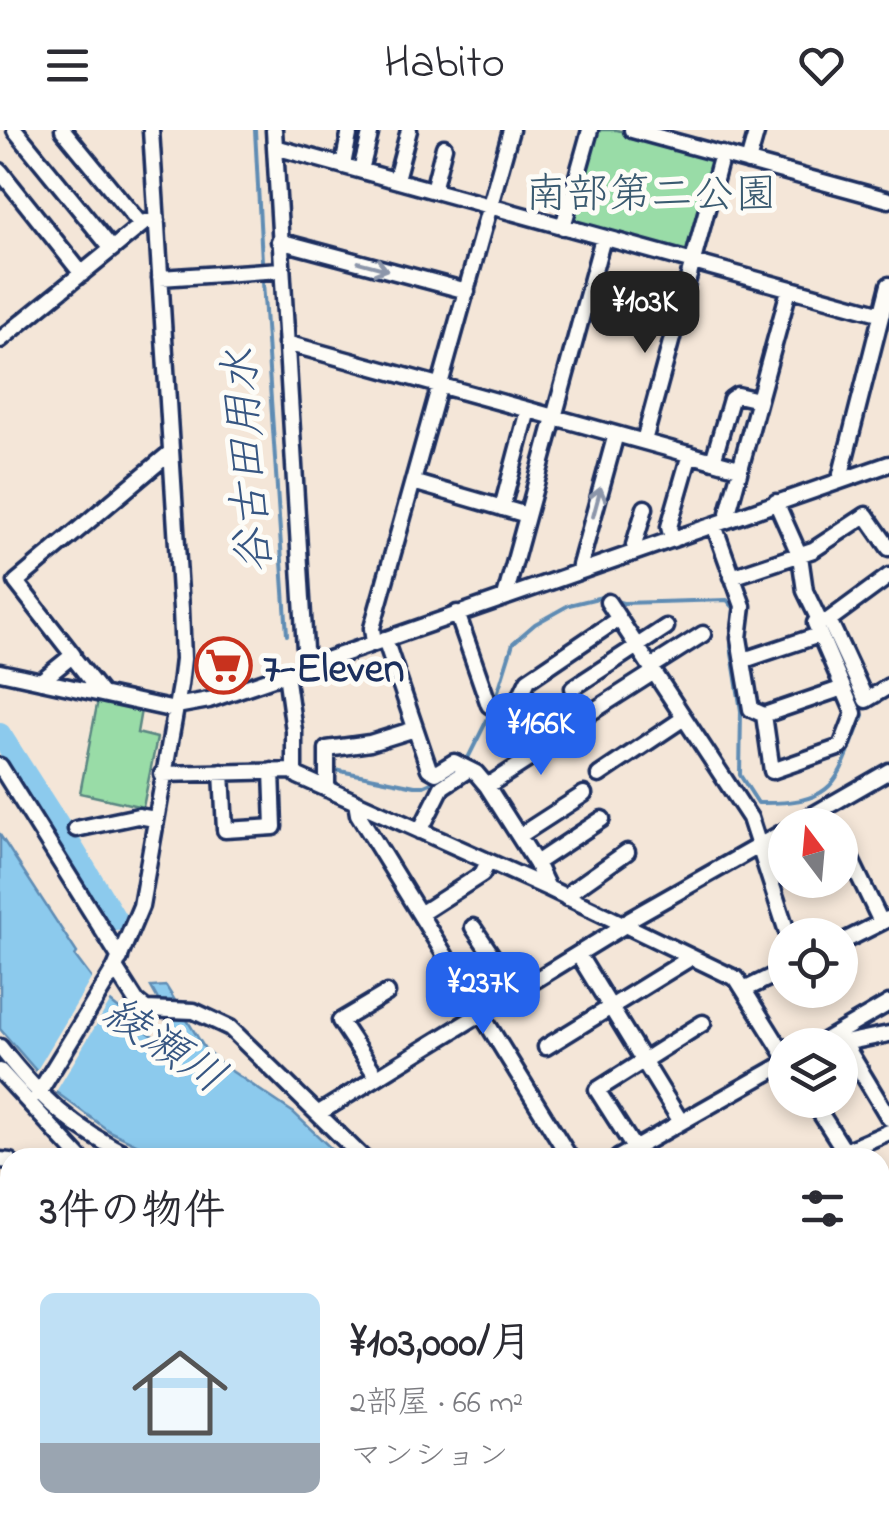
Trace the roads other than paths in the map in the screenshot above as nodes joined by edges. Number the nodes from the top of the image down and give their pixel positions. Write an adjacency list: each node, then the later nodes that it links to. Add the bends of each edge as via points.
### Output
1 (15, 130): 28 (street)
2 (64, 130): 24 (street)
3 (151, 130): 23 (street)
4 (274, 130): 13 (street)
5 (350, 130): 16 (street)
6 (409, 130): 19 (street)
7 (511, 130): 22 (street)
8 (590, 130): 25 (street)
9 (758, 130): 15 (street)
10 (642, 131): 14 (street)
11 (370, 134): 17 (street)
12 (444, 147): 20 (street)
13 (275, 148): 16 (street); 27 (street)
14 (722, 154): 15 (street); 29 (street)
15 (748, 162): 21 (street)
16 (343, 165): 17 (street)
17 (361, 170): 19 (street)
18 (0, 171): 31 (street)
19 (396, 180): 20 (street)
20 (433, 190): 22 (street)
21 (889, 200)
22 (490, 206): 25 (street); 35 (street)
23 (157, 221): 24 (street); 32 (street)
24 (141, 225): 28 (street)
25 (563, 227): 26 (street)
26 (604, 238): 29 (street); 42 (street)
27 (280, 241): 30 (street); 35 (street, one-way to 35)
28 (112, 250): 31 (street)
29 (693, 263): 34 (street); 44 (street)
30 (281, 270): 32 (street); 38 (street)
31 (82, 274): 37 (street)
32 (160, 278): 45 (street)
33 (889, 285): 36 (street)
34 (789, 290): 36 (street); 40 (street)
35 (467, 291): 39 (street)
36 (884, 311): 50 (street)
37 (0, 340)
38 (286, 343): 39 (street); 76 (street)
39 (444, 379): 41 (street); 51 (street)
40 (758, 400): 47 (street, via 731,399); 49 (street)
41 (528, 410): 42 (street); 53 (street)
42 (554, 417): 43 (street); 56 (street)
43 (616, 434): 44 (street); 62 (street, one-way to 43)
44 (644, 441): 46 (street)
45 (171, 452): 74 (street, via 16,582); 85 (street, via 182,658)
46 (690, 454): 47 (street); 58 (street, via 669,527)
47 (714, 461): 49 (street)
48 (889, 464): 50 (street)
49 (739, 468): 55 (street)
50 (842, 479): 52 (street)
51 (413, 482): 53 (street); 72 (street)
52 (776, 502): 55 (street); 61 (street)
53 (502, 508): 56 (street)
54 (645, 508): 60 (street)
55 (730, 512): 57 (street)
56 (527, 515): 65 (street)
57 (714, 525): 58 (street); 64 (street)
58 (672, 538): 60 (street)
59 (889, 548): 61 (street, via 870,519)
60 (636, 551): 62 (street)
61 (800, 556): 64 (street); 69 (street, via 805,591)
62 (581, 570): 65 (street)
63 (889, 576): 69 (street)
64 (732, 577): 75 (street, via 743,606)
65 (505, 597): 67 (street)
66 (608, 602): 68 (street)
67 (457, 613): 68 (street, via 484,707 511,716 528,680); 72 (street)
68 (618, 620): 73 (street)
69 (822, 626): 75 (street); 81 (street, via 866,700); 83 (street)
70 (666, 627): 73 (street)
71 (704, 634): 77 (street)
72 (377, 636): 76 (street); 88 (street)
73 (636, 646): 77 (street); 82 (street)
74 (72, 656): 80 (street); 84 (street)
75 (744, 660): 86 (street, via 751,709)
76 (306, 666): 79 (street)
77 (652, 670): 87 (street); 97 (street)
78 (0, 672): 80 (street)
79 (286, 673): 85 (street); 91 (street)
80 (41, 681): 84 (street)
81 (889, 686)
82 (573, 688)
83 (844, 688): 86 (street); 86 (street, via 854,712 841,746 772,771)
84 (102, 694): 85 (street)
85 (175, 708): 95 (street)
86 (764, 715)
87 (684, 718): 96 (street); 108 (street, via 750,818)
88 (415, 729): 90 (street, via 429,769 436,773 454,762); 98 (street, via 327,749)
89 (0, 766): 123 (street)
90 (465, 768): 97 (street); 105 (street, via 442,788)
91 (294, 771): 94 (street); 98 (street)
92 (889, 771): 101 (street)
93 (222, 772): 94 (street); 94 (street, via 224,830 274,827); 95 (street)
94 (272, 772)
95 (162, 774): 102 (street)
96 (599, 776)
97 (487, 786): 106 (street)
98 (328, 789): 100 (street)
99 (584, 794): 106 (street)
100 (356, 802): 105 (street); 115 (street)
101 (825, 808)
102 (154, 819): 104 (street, via 138,816); 123 (street, via 141,906)
103 (602, 819): 111 (street)
104 (76, 829)
105 (420, 831): 110 (street)
106 (519, 836): 111 (street)
107 (768, 841): 108 (street)
108 (759, 846): 116 (street); 118 (street)
109 (627, 852): 114 (street)
110 (488, 862): 113 (street); 115 (street, via 482,874)
111 (536, 863): 113 (street)
112 (858, 870): 117 (street)
113 (548, 888): 114 (street)
114 (568, 898): 118 (street)
115 (420, 914): 130 (street)
116 (782, 918)
117 (885, 920): 120 (street)
118 (626, 926): 121 (street); 122 (street)
119 (474, 927): 126 (street)
120 (858, 933)
121 (578, 954): 126 (street); 129 (street)
122 (688, 956): 125 (street); 129 (street)
123 (116, 967): 143 (street); 144 (street, via 146,1009 186,1010 230,1028)
124 (768, 979): 125 (street)
125 (746, 990): 133 (street)
126 (516, 991): 130 (street)
127 (388, 993): 142 (street, via 340,1021)
128 (889, 1003): 132 (street)
129 (610, 1008): 137 (street); 138 (street)
130 (481, 1012): 142 (street); 152 (street)
131 (703, 1024): 138 (street)
132 (855, 1028)
133 (768, 1029)
134 (889, 1034): 135 (street)
135 (858, 1037)
136 (0, 1047): 143 (street)
137 (546, 1047)
138 (642, 1060): 147 (street); 153 (street, via 598,1090)
139 (858, 1066): 146 (street)
140 (768, 1069): 147 (street)
141 (0, 1071): 149 (street)
142 (377, 1076): 144 (street)
143 (41, 1089): 150 (street, via 62,1116)
144 (319, 1113): 151 (street)
145 (824, 1118): 154 (street)
146 (889, 1118)
147 (681, 1122): 153 (street)
148 (889, 1132): 155 (street)
149 (71, 1148)
150 (115, 1148)
151 (354, 1148)
152 (564, 1148)
153 (634, 1148)
154 (843, 1148)
155 (858, 1148)

